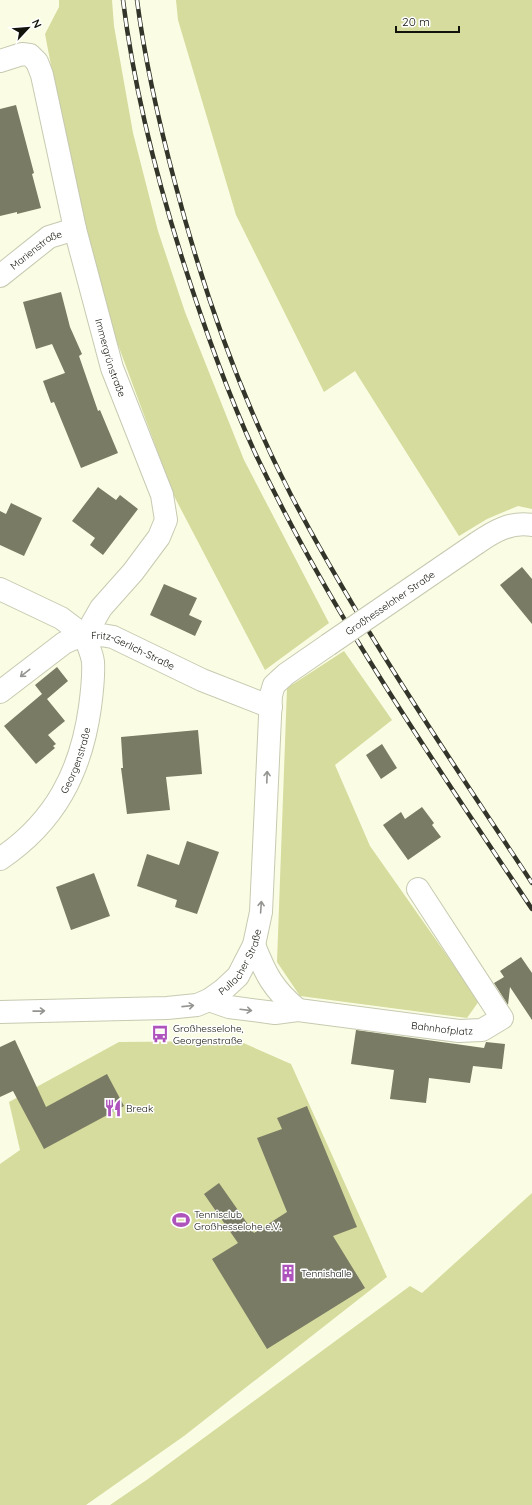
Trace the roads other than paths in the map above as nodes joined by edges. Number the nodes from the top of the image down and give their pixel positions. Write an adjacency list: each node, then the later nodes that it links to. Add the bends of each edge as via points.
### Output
1 (0, 61): 2 (street, Immergrünstraße, via 22,54 30,55 37,62 42,75)
2 (74, 229): 3 (street, Marienstraße, via 49,237); 6 (street, Immergrünstraße, via 112,368 162,495 166,520 159,537 133,572 101,608)
3 (0, 276)
4 (532, 525): 8 (street, Großhesseloher Straße, bridge, via 512,525 496,530 286,674 274,685)
5 (0, 589): 6 (street, Fritz-Gerlich-Straße, via 61,618)
6 (85, 636): 7 (street, one-way to 7, via 64,643); 8 (street, Fritz-Gerlich-Straße, via 101,634 113,637 202,680); 9 (street, Georgenstraße, via 92,661 93,689 87,728 73,774 63,794 47,816 28,837)
7 (0, 692)
8 (271, 707): 11 (street, Pullacher Straße, one-way to 8, via 261,912)
9 (0, 859)
10 (418, 890): 13 (street, Bahnhofplatz, via 502,1018 482,1030 459,1031)
11 (254, 945): 12 (street, Pullacher Straße, via 238,976); 13 (street, via 272,985)
12 (209, 1000): 13 (street, Bahnhofplatz, one-way to 13, via 229,1007 276,1013); 14 (street, Pullacher Straße, one-way to 12, via 167,1008 197,1005)
13 (298, 1010)
14 (0, 1012)

